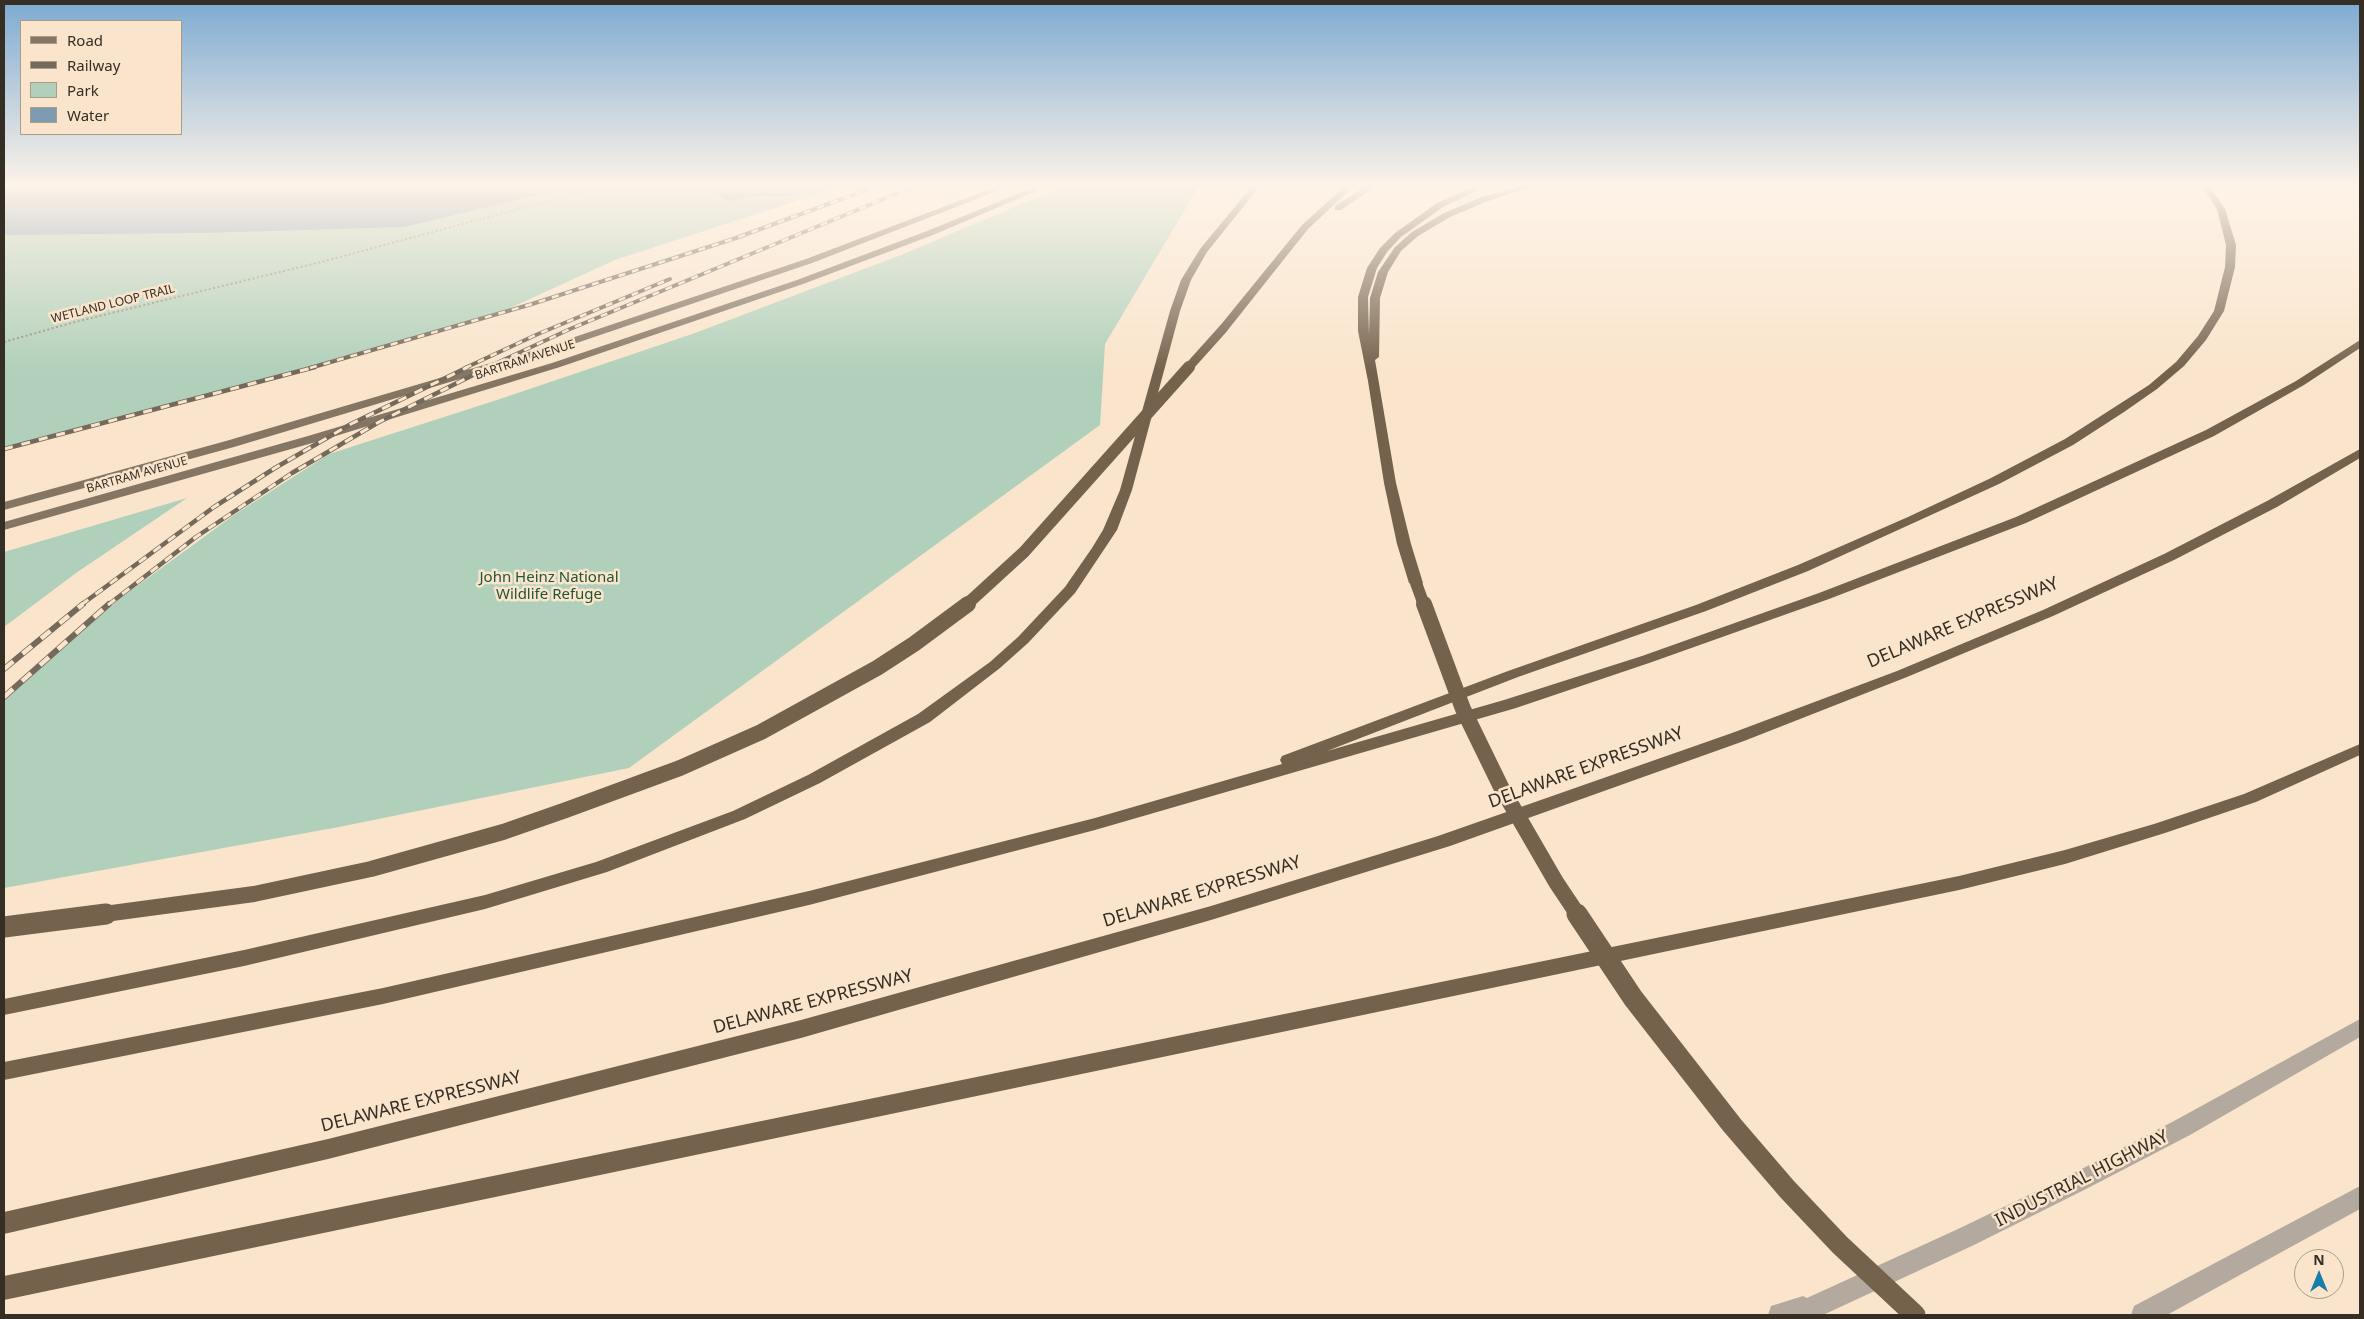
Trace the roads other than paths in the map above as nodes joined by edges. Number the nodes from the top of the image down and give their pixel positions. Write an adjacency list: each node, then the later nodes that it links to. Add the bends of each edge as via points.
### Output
1 (843, 248): 13 (main road, BARTRAM AVENUE, via 549,349 239,441)
2 (891, 248): 14 (main road, BARTRAM AVENUE, via 556,365 312,439)
3 (1206, 248): 18 (highway, via 1186,280 1175,311 1126,490 1100,548 1070,590 1023,640 924,718 814,780 739,815 574,876 485,902 254,956)
4 (1290, 248): 9 (highway)
5 (1294, 248): 9 (highway)
6 (1387, 248): 11 (highway, via 1372,268 1363,297 1362,319)
7 (1400, 248): 11 (highway, via 1383,272 1375,298)
8 (2231, 248): 16 (highway, via 2229,273 2219,311 2193,350 2166,376 2120,410 2069,442 1995,481 1754,588 1513,674)
9 (1280, 261): 17 (highway, bridge, via 1024,552 974,599 876,668 761,732 680,768 566,810 371,869 254,894)
10 (2360, 343): 16 (highway, via 2300,383 2178,450 2021,520 1918,561 1709,637 1510,704)
11 (1374, 381): 27 (highway, bridge, via 1395,508 1416,584 1462,709 1501,787 1556,882 1633,998 1720,1110 1840,1245)
12 (2360, 453): 22 (highway, DELAWARE EXPRESSWAY, via 2272,504 2169,557 2048,613 1902,674 1755,730 1444,841 1202,916 792,1032 319,1151)
13 (4, 506)
14 (4, 526)
15 (2360, 749): 23 (highway, via 2250,798 2159,829 2065,857 1939,888)
16 (1180, 800): 20 (highway, via 901,876 603,947 274,1019)
17 (4, 927)
18 (4, 1007)
19 (2360, 1027): 24 (street, INDUSTRIAL HIGHWAY, via 2182,1128 2078,1182)
20 (4, 1071)
21 (2360, 1197): 28 (street)
22 (4, 1223)
23 (4, 1288)
24 (1826, 1301): 25 (street); 26 (street, INDUSTRIAL HIGHWAY)
25 (1780, 1315)
26 (1796, 1315)
27 (1915, 1315)
28 (2143, 1315)

